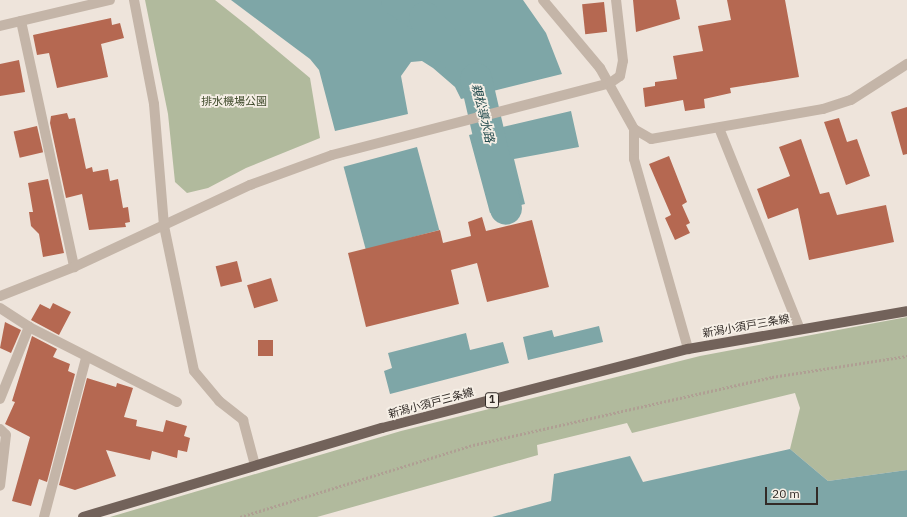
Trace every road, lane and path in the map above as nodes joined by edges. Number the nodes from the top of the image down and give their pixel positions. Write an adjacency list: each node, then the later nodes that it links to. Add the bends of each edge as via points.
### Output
1 (110, 0): 5 (street)
2 (134, 0): 11 (street, via 154,104)
3 (543, 0): 8 (street, via 587,50)
4 (616, 0): 8 (street, via 623,61 620,76)
5 (20, 22): 6 (street); 12 (street)
6 (0, 26)
7 (907, 64): 9 (street, via 851,100 824,109)
8 (610, 83): 10 (street); 11 (street, via 575,95 332,155 250,185)
9 (719, 128): 10 (street, via 662,139 641,136); 17 (street)
10 (634, 129): 18 (street, via 634,160)
11 (164, 226): 12 (street); 24 (street, via 194,371 219,401 242,420)
12 (74, 268): 13 (street)
13 (0, 296)
14 (0, 308): 16 (street)
15 (907, 311): 17 (main road, 新潟小須戸三条線 / 1)
16 (29, 327): 20 (street); 21 (street)
17 (800, 329): 18 (main road, 新潟小須戸三条線 / 1)
18 (688, 349): 24 (main road, 新潟小須戸三条線 / 1)
19 (907, 356): 28 (path, via 772,376 473,445)
20 (86, 358): 22 (street); 26 (street)
21 (0, 399)
22 (177, 402)
23 (0, 429): 25 (street, via 6,436)
24 (255, 465): 27 (main road, 新潟小須戸三条線 / 1)
25 (0, 486)
26 (44, 517)
27 (83, 517)
28 (240, 517)

